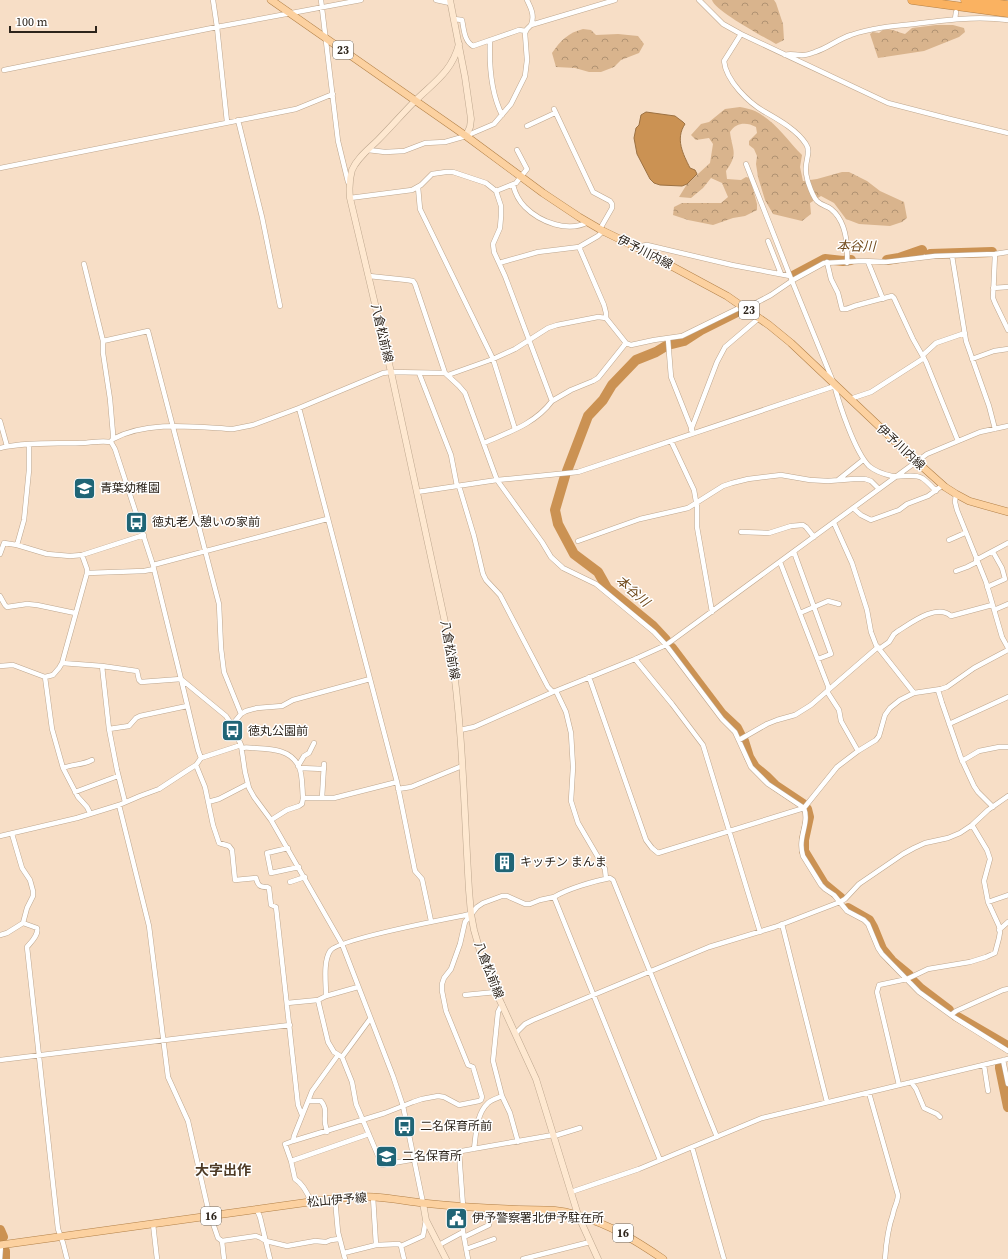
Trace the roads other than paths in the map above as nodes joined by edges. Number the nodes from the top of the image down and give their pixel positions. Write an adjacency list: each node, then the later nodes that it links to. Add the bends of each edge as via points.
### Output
1 (213, 0): 21 (street)
2 (271, 0): 15 (main road, 伊予川内線 / 23)
3 (321, 0): 13 (street)
4 (361, 0): 13 (street)
5 (436, 0): 11 (street)
6 (526, 0): 20 (street, via 532,15)
7 (615, 0): 20 (street)
8 (699, 0): 23 (street, via 723,24)
9 (912, 0): 16 (highway)
10 (965, 0): 12 (highway)
11 (450, 2): 17 (main road)
12 (1008, 5)
13 (322, 7): 15 (street); 24 (street)
14 (956, 12): 18 (street)
15 (290, 13): 21 (street); 24 (main road, 伊予川内線 / 23)
16 (1008, 13)
17 (454, 19): 25 (street, via 462,20 466,38 472,46); 26 (main road)
18 (955, 19): 19 (street); 27 (street, via 876,28 840,39 825,49 810,54 801,56 791,53)
19 (1008, 20)
20 (531, 25): 22 (street)
21 (217, 27): 28 (street); 33 (street)
22 (526, 31): 25 (street, via 519,30); 31 (street, via 525,76 517,94)
23 (741, 34): 27 (street); 58 (street, via 724,61 730,78 744,96 782,121 807,144 809,152 805,168 808,183 814,198 838,217 848,247)
24 (326, 38): 29 (street); 30 (main road, 伊予川内線 / 23)
25 (490, 40): 31 (street, via 492,79 496,101)
26 (459, 44): 30 (main road, 八倉松前線, via 447,70); 36 (main road, via 471,118)
27 (786, 56): 35 (street, via 888,103)
28 (4, 70)
29 (333, 94): 32 (street, via 296,109); 42 (street, via 338,141)
30 (415, 101): 36 (main road, 伊予川内線 / 23); 37 (main road, 八倉松前線)
31 (502, 115): 36 (street, via 494,124)
32 (238, 120): 33 (street); 66 (street, via 262,217)
33 (227, 122): 40 (street)
34 (527, 126): 48 (street, via 554,111 593,192 612,204)
35 (1008, 133)
36 (466, 136): 37 (street, via 445,142 425,143 404,150); 41 (main road, 伊予川内線 / 23)
37 (368, 150): 42 (main road, 八倉松前線, via 355,165)
38 (517, 150): 41 (street, via 527,169)
39 (746, 164): 62 (street)
40 (0, 168)
41 (521, 176): 43 (street); 47 (main road, 伊予川内線 / 23)
42 (349, 184): 46 (main road, 八倉松前線)
43 (513, 185): 45 (street); 47 (street, via 524,206 543,219 564,227)
44 (418, 187): 45 (street, via 432,174 454,172 486,183); 46 (street, via 407,191); 78 (street, via 420,209)
45 (496, 191): 57 (street, via 502,216 492,248)
46 (350, 198): 61 (main road, 八倉松前線)
47 (588, 222): 48 (main road, 伊予川内線 / 23)
48 (602, 230): 50 (street, via 598,236); 51 (main road, 伊予川内線 / 23)
49 (768, 241): 60 (street)
50 (578, 247): 57 (street, via 538,252); 68 (street, via 604,305)
51 (636, 247): 60 (street, via 647,245); 67 (main road, 伊予川内線 / 23, via 711,286)
52 (1008, 252): 53 (street)
53 (995, 254): 54 (street); 64 (street)
54 (952, 256): 56 (street); 71 (street)
55 (827, 262): 58 (street); 62 (street); 65 (street, via 842,309)
56 (868, 262): 58 (street); 65 (street)
57 (499, 263): 73 (street)
58 (847, 263)
59 (84, 264): 74 (street)
60 (781, 274): 62 (street)
61 (369, 276): 80 (main road, 八倉松前線); 82 (street, via 413,281)
62 (792, 278): 67 (street, via 771,295); 83 (street)
63 (1008, 287): 64 (street)
64 (994, 288): 70 (street, via 995,303)
65 (883, 299): 77 (street, via 892,296 894,298)
66 (280, 306)
67 (744, 307): 69 (main road, 伊予川内線 / 23); 72 (street, via 682,336)
68 (606, 318): 73 (street, via 598,317 558,325); 75 (street)
69 (759, 318): 83 (main road, 伊予川内線 / 23, via 791,343); 92 (street, via 725,347 717,362)
70 (1008, 330)
71 (965, 333): 77 (street, via 936,343); 79 (street)
72 (668, 339): 75 (street, via 631,345); 92 (street, via 671,377)
73 (529, 340): 78 (street); 85 (street)
74 (103, 341): 88 (street, via 148,331); 93 (street)
75 (626, 343): 85 (street, via 598,378)
76 (1008, 349): 79 (street)
77 (923, 356): 84 (street, via 871,392); 95 (street)
78 (494, 359): 82 (street); 90 (street)
79 (972, 359): 91 (street)
80 (391, 372): 81 (street); 86 (street, via 358,382); 109 (main road, 八倉松前線)
81 (419, 373): 82 (street); 106 (street, via 451,455)
82 (446, 374): 96 (street, via 465,393)
83 (834, 384): 84 (main road, 伊予川内線 / 23); 92 (street, via 832,387); 100 (street)
84 (850, 399): 101 (main road, 伊予川内線 / 23)
85 (552, 401): 90 (street, via 539,416)
86 (298, 408): 88 (street, via 243,428); 114 (street)
87 (0, 421): 98 (street)
88 (173, 426): 93 (street, via 143,429); 124 (street)
89 (1008, 426): 91 (street)
90 (515, 429): 96 (street)
91 (996, 429): 95 (street)
92 (692, 432): 94 (street)
93 (112, 440): 97 (street); 118 (street)
94 (671, 441): 103 (street, via 578,472); 111 (street, via 694,490)
95 (958, 441): 101 (street, via 927,454)
96 (484, 443): 103 (street)
97 (29, 444): 98 (street); 123 (street, via 24,520)
98 (7, 446): 99 (street)
99 (0, 448)
100 (863, 460): 102 (street, via 876,471); 104 (street)
101 (917, 462): 102 (street); 105 (main road, 伊予川内線 / 23)
102 (896, 477): 107 (street); 108 (street, via 922,478)
103 (497, 480): 106 (street); 144 (street, via 557,563 596,584 644,623)
104 (838, 480): 107 (street, via 865,479); 111 (street, via 810,480 781,475 748,480 724,486)
105 (943, 485): 108 (street); 110 (main road, 伊予川内線 / 23)
106 (458, 486): 109 (street); 158 (street, via 483,574 500,595 548,687)
107 (879, 489): 112 (street)
108 (936, 491): 112 (street, via 899,510 871,520)
109 (416, 492): 166 (main road, 八倉松前線, via 451,650)
110 (956, 494): 113 (main road, 伊予川内線 / 23, via 968,501); 117 (street, via 957,510)
111 (696, 503): 121 (street, via 688,508 640,519); 140 (street, via 697,527)
112 (853, 508): 115 (street)
113 (1008, 512)
114 (327, 519): 124 (street); 155 (street)
115 (834, 523): 119 (street); 145 (street, via 852,563 867,610 873,640)
116 (741, 532): 119 (street, via 769,533 803,525)
117 (965, 533): 120 (street); 129 (street)
118 (144, 535): 128 (street); 131 (street)
119 (814, 537): 126 (street)
120 (949, 540)
121 (578, 541)
122 (1008, 543): 127 (street)
123 (18, 545): 125 (street, via 4,543); 128 (street, via 47,554)
124 (205, 551): 131 (street); 162 (street, via 219,604 224,672)
125 (0, 552)
126 (794, 552): 130 (street); 138 (street)
127 (993, 552): 129 (street); 134 (street, via 1005,579)
128 (82, 555): 133 (street)
129 (977, 561): 132 (street, via 967,568); 134 (street)
130 (780, 562): 140 (street); 142 (street)
131 (153, 567): 133 (street, via 144,572); 154 (street)
132 (956, 571)
133 (87, 574): 141 (street)
134 (987, 587): 139 (street)
135 (0, 596): 141 (street, via 4,605 8,606 37,605)
136 (839, 604): 138 (street, via 828,601)
137 (1008, 604): 139 (street)
138 (814, 607): 142 (street); 147 (street, via 832,654)
139 (993, 608): 143 (street); 145 (street, via 951,616 943,611 933,612 898,631 889,642)
140 (712, 612): 144 (street)
141 (75, 613): 149 (street)
142 (800, 613): 147 (street)
143 (1006, 639): 146 (street)
144 (666, 646): 148 (street); 167 (street)
145 (878, 648): 156 (street); 159 (street)
146 (1008, 649): 157 (street)
147 (818, 659): 156 (street)
148 (635, 660): 153 (street); 195 (street, via 703,746)
149 (62, 663): 151 (street); 152 (street, via 53,675)
150 (0, 666): 152 (street, via 13,665)
151 (102, 666): 154 (street, via 137,671 141,682); 165 (street)
152 (45, 677): 178 (street, via 52,728)
153 (589, 677): 158 (street); 195 (street, via 646,840 652,848 658,853)
154 (181, 678): 161 (street); 164 (street, via 226,716)
155 (370, 679): 162 (street, via 293,700 282,706 257,708); 180 (street)
156 (828, 690): 167 (street, via 804,710 768,724); 171 (street)
157 (938, 690): 159 (street); 163 (street)
158 (555, 691): 166 (street, via 474,727); 201 (street, via 566,712 571,733 571,801 578,823 605,869)
159 (914, 693): 171 (street, via 887,711 879,736)
160 (1008, 697): 163 (street)
161 (187, 706): 165 (street, via 140,716 129,726); 172 (street)
162 (240, 714): 164 (street)
163 (949, 724): 174 (street)
164 (232, 725): 169 (street)
165 (109, 730): 179 (street)
166 (460, 730): 176 (main road, 八倉松前線)
167 (739, 740): 191 (street, via 748,762 757,774)
168 (314, 743): 177 (street)
169 (241, 747): 172 (street); 177 (street, via 281,751 292,758); 181 (street)
170 (1008, 747): 174 (street, via 979,751)
171 (858, 751): 191 (street, via 837,767)
172 (202, 758): 175 (street)
173 (92, 760): 178 (street)
174 (962, 761): 190 (street, via 978,792)
175 (196, 765): 187 (street, via 159,789); 188 (street)
176 (462, 766): 182 (street); 207 (main road, 八倉松前線)
177 (299, 767): 185 (street); 186 (street, via 324,766)
178 (63, 768): 183 (street)
179 (118, 776): 183 (street); 187 (street)
180 (397, 782): 182 (street); 186 (street, via 334,798)
181 (248, 784): 188 (street); 193 (street)
182 (398, 790): 208 (street, via 415,871 422,879)
183 (75, 792): 192 (street)
184 (1008, 796): 190 (street)
185 (303, 798): 186 (street); 193 (street, via 302,804)
186 (322, 798)
187 (125, 802): 189 (street)
188 (208, 802): 225 (street, via 219,843 229,846 232,850 235,880 256,878 258,885 269,888 271,905 276,907)
189 (119, 805): 192 (street); 231 (street, via 149,926)
190 (993, 806): 194 (street)
191 (804, 808): 195 (street); 205 (street, via 806,817 800,841 803,856 821,885)
192 (90, 813): 196 (street)
193 (271, 820): 198 (street)
194 (972, 826): 205 (street, via 955,836 934,840 914,848 858,884); 206 (street, via 988,850 990,859 984,881)
195 (730, 832): 213 (street)
196 (12, 834): 197 (street); 210 (street, via 22,868 27,873 33,891)
197 (0, 836)
198 (288, 848): 199 (street); 199 (street, via 267,853 271,873)
199 (299, 868): 200 (street)
200 (305, 877): 202 (street); 215 (street)
201 (606, 879): 204 (street, via 566,890); 216 (street, via 613,880)
202 (290, 882)
203 (1008, 895): 206 (street)
204 (554, 897): 207 (street, via 525,904 502,896 477,907); 221 (street)
205 (840, 902): 211 (street); 217 (street, via 850,914 864,920 882,954)
206 (988, 902): 212 (street)
207 (471, 914): 208 (street); 220 (main road, 八倉松前線, via 482,958); 245 (street, via 465,922 460,944 451,969 444,978 442,991 448,1015 468,1064 473,1067)
208 (431, 921): 215 (street)
209 (1008, 922): 212 (street)
210 (23, 923): 214 (street); 233 (street, via 37,928 38,931 27,947)
211 (782, 924): 213 (street); 247 (street)
212 (999, 930): 217 (street, via 997,948 991,956 928,969)
213 (760, 932): 216 (street, via 709,947)
214 (0, 935)
215 (342, 944): 218 (street); 223 (street, via 330,950 327,959)
216 (650, 972): 221 (street); 256 (street)
217 (907, 979): 227 (street, via 919,992); 240 (street, via 879,986 877,992)
218 (358, 987): 223 (street); 228 (street)
219 (1008, 989): 227 (street)
220 (496, 992): 222 (street); 226 (main road, 八倉松前線)
221 (593, 994): 230 (street, via 525,1024); 263 (street)
222 (465, 995)
223 (326, 996): 224 (street)
224 (318, 1000): 225 (street); 234 (street, via 328,1042)
225 (287, 1003): 229 (street)
226 (502, 1004): 230 (main road, 八倉松前線); 243 (street, via 498,1012 493,1061)
227 (951, 1015): 232 (street)
228 (370, 1019): 234 (street); 248 (street)
229 (290, 1025): 231 (street); 249 (street, via 298,1105)
230 (516, 1033): 255 (main road, 八倉松前線, via 536,1079)
231 (163, 1040): 233 (street); 274 (street, via 168,1077 188,1121)
232 (1008, 1051)
233 (39, 1055): 235 (street); 278 (street, via 58,1229)
234 (340, 1056): 244 (street, via 312,1091); 251 (street, via 352,1082 356,1104)
235 (0, 1060)
236 (1006, 1060): 237 (street); 239 (street)
237 (984, 1065): 238 (street); 241 (street)
238 (911, 1082): 240 (street); 250 (street, via 924,1108)
239 (1008, 1084)
240 (899, 1085): 242 (street)
241 (988, 1091)
242 (869, 1093): 247 (street); 303 (street, via 898,1195)
243 (502, 1096): 246 (street); 258 (street)
244 (309, 1100): 249 (street); 253 (street, via 321,1101 324,1104)
245 (481, 1100): 246 (street); 248 (street, via 459,1105 438,1096)
246 (489, 1102): 260 (street, via 480,1116)
247 (827, 1102): 256 (street, via 762,1118)
248 (403, 1106): 251 (street); 262 (street)
249 (302, 1115): 257 (street)
250 (940, 1118)
251 (364, 1120): 253 (street); 254 (street)
252 (580, 1128): 255 (street)
253 (327, 1132): 257 (street)
254 (369, 1134): 262 (street, via 382,1166); 264 (street)
255 (553, 1135): 258 (street); 265 (main road, 八倉松前線)
256 (717, 1137): 259 (street)
257 (294, 1141): 264 (street, via 285,1144)
258 (518, 1142): 260 (street)
259 (692, 1147): 263 (street); 302 (street)
260 (474, 1149): 261 (street)
261 (459, 1152): 262 (street); 270 (street)
262 (414, 1160): 269 (street)
263 (660, 1160): 265 (street)
264 (291, 1161): 268 (street, via 295,1179)
265 (572, 1192): 273 (main road, 八倉松前線)
266 (373, 1197): 267 (main road, 松山伊予線 / 16); 269 (main road, 松山伊予線 / 16); 285 (street)
267 (335, 1199): 268 (main road, 松山伊予線 / 16); 279 (street)
268 (311, 1202): 272 (main road, 松山伊予線 / 16)
269 (423, 1203): 270 (main road, 松山伊予線 / 16); 275 (main road)
270 (463, 1206): 271 (main road, 松山伊予線 / 16); 277 (street)
271 (488, 1208): 273 (main road, 松山伊予線 / 16, via 560,1210); 277 (street, via 489,1225)
272 (257, 1210): 274 (main road, 松山伊予線 / 16); 282 (street)
273 (578, 1215): 283 (main road, 八倉松前線); 301 (main road, 松山伊予線 / 16, via 631,1237)
274 (210, 1216): 276 (main road, 松山伊予線 / 16); 281 (street, via 218,1238)
275 (426, 1220): 286 (main road); 287 (street, via 422,1236)
276 (153, 1224): 278 (main road, 松山伊予線 / 16); 292 (street)
277 (463, 1234): 286 (street); 288 (street)
278 (61, 1237): 284 (main road, 松山伊予線 / 16); 291 (street)
279 (339, 1239): 282 (street, via 287,1246); 289 (street)
280 (494, 1239): 288 (street)
281 (222, 1241): 282 (street, via 256,1236); 293 (street)
282 (266, 1241): 294 (street)
283 (590, 1242): 299 (street); 300 (main road, 八倉松前線)
284 (1, 1245): 290 (street)
285 (376, 1245): 287 (street); 289 (street)
286 (439, 1245): 297 (main road)
287 (401, 1246): 296 (street)
288 (466, 1249): 298 (street)
289 (344, 1253): 295 (street)
290 (0, 1259)
291 (67, 1259)
292 (157, 1259)
293 (224, 1259)
294 (270, 1259)
295 (345, 1259)
296 (404, 1259)
297 (446, 1259)
298 (468, 1259)
299 (523, 1259)
300 (598, 1259)
301 (664, 1259)
302 (724, 1259)
303 (885, 1259)

